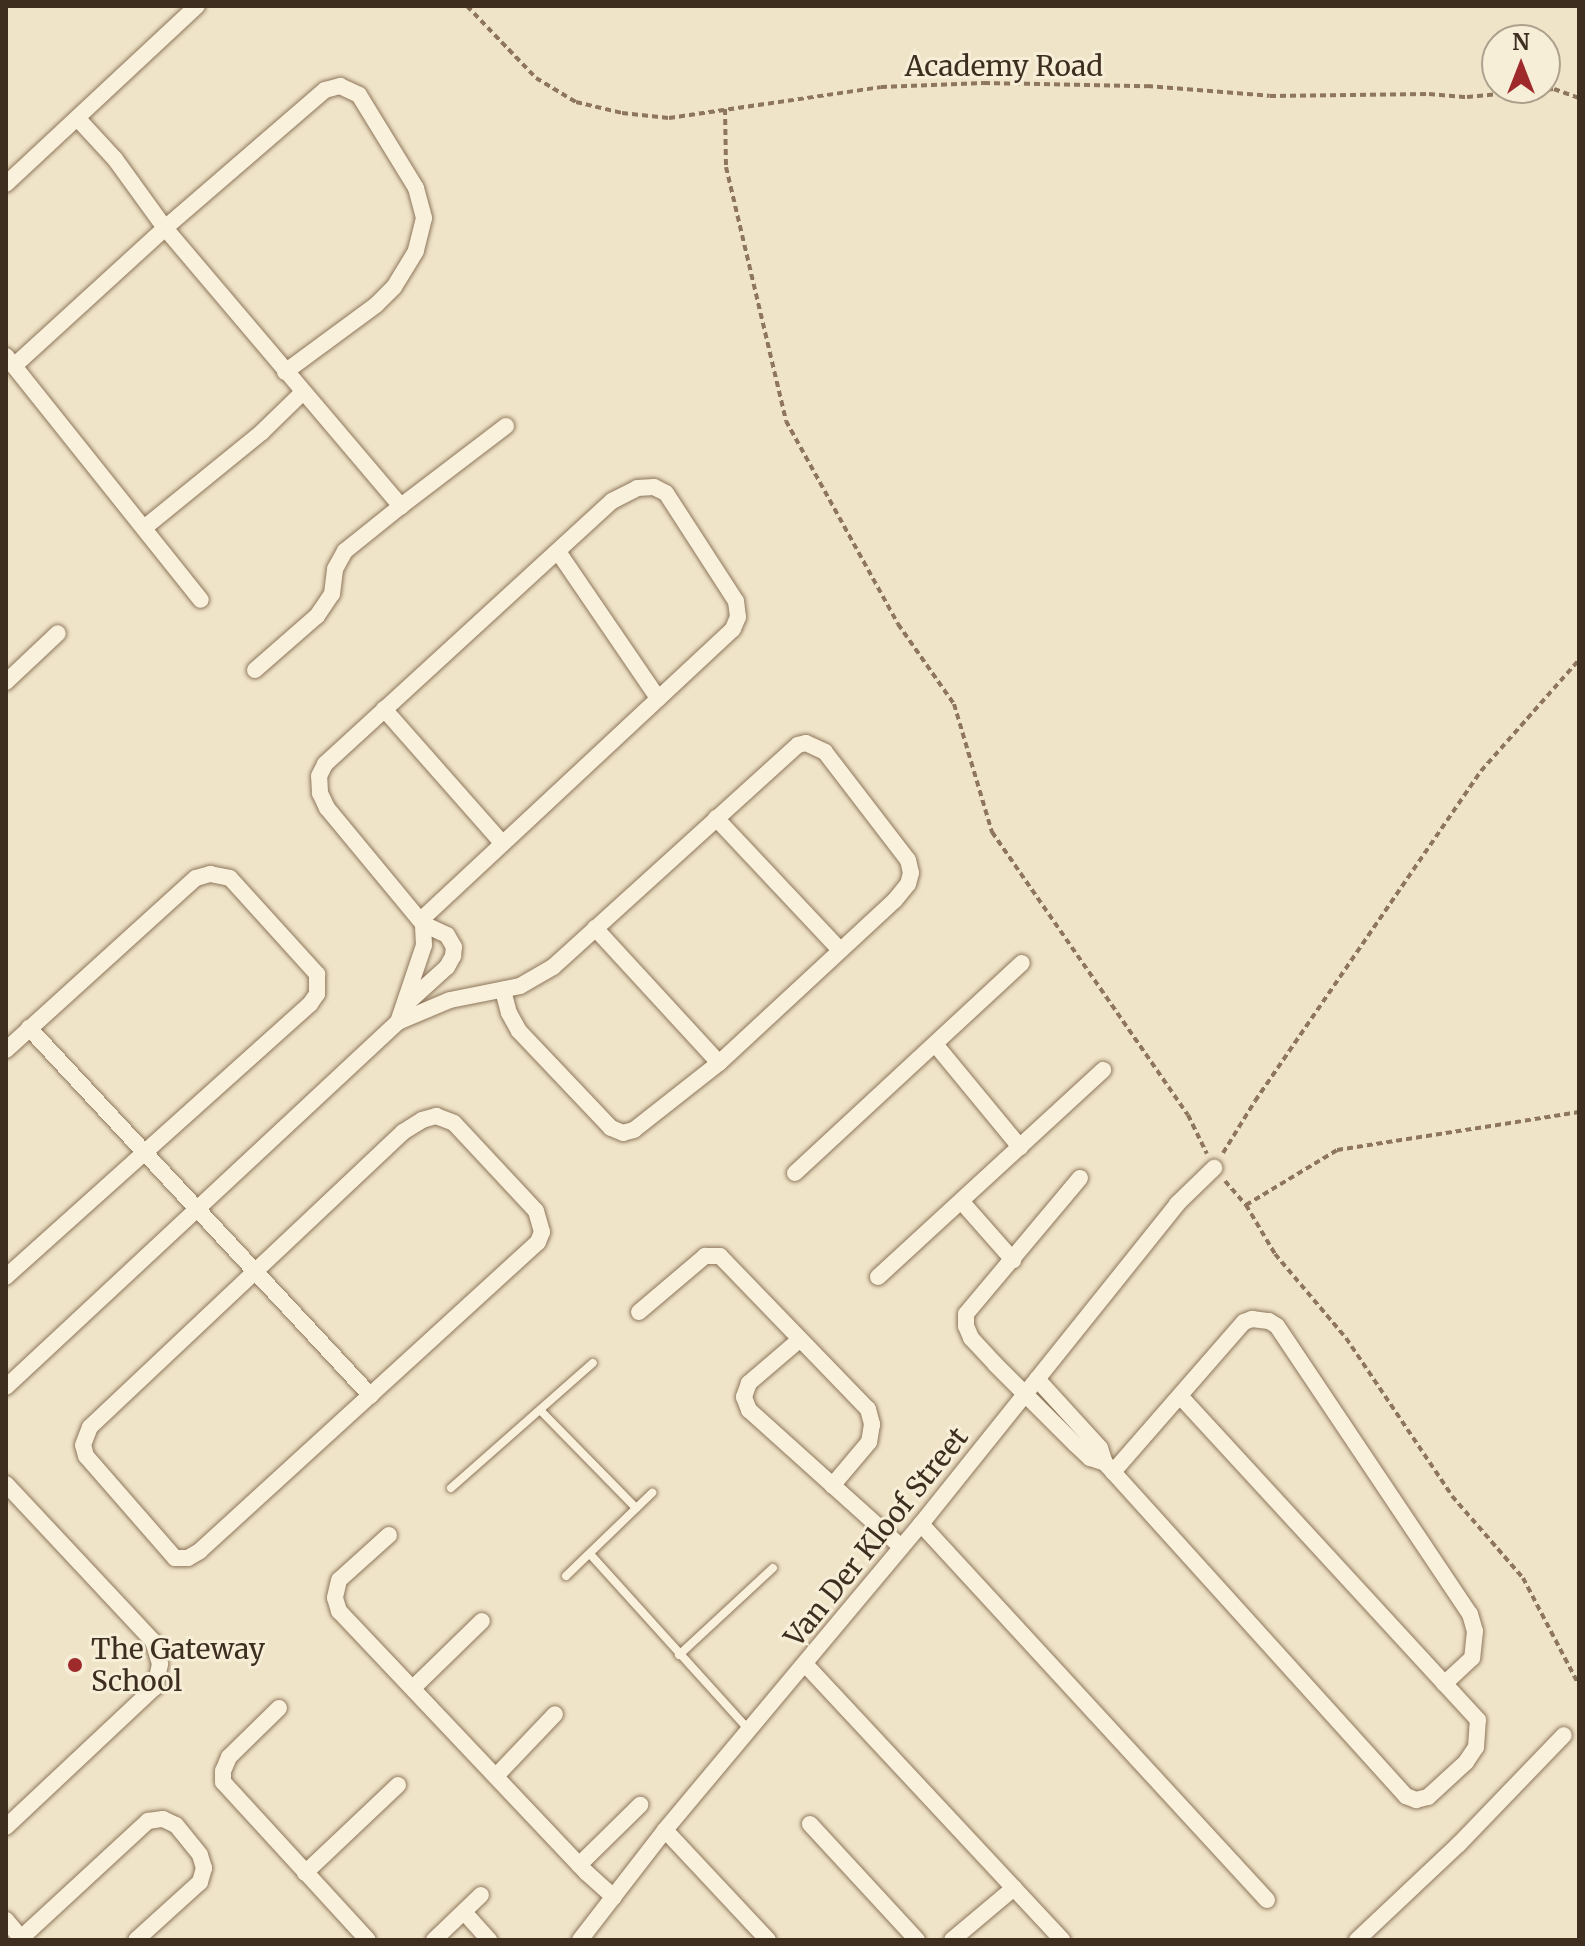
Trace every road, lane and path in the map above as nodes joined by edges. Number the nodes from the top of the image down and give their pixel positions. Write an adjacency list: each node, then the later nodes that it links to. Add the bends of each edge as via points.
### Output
1 (197, 6): 5 (street)
2 (467, 6): 4 (path, Academy Road, via 536,78 576,102 669,118)
3 (1579, 98): 4 (path, Academy Road, via 1554,89 1467,97 1270,96 1147,86 984,83 881,87)
4 (725, 109): 38 (path, via 726,167 786,421 898,624 954,704 992,832 1188,1115)
5 (79, 120): 6 (street); 7 (street)
6 (6, 184)
7 (165, 228): 8 (street); 9 (street); 9 (street, via 325,90 340,86 359,95 416,188 424,218 421,236 394,287 376,305)
8 (10, 361): 13 (street)
9 (285, 372): 10 (street)
10 (303, 392): 12 (street); 13 (street)
11 (506, 426): 12 (street)
12 (401, 506): 18 (street, via 345,551 335,569 332,594 317,616)
13 (144, 528): 15 (street)
14 (559, 553): 20 (street); 20 (street, via 612,501 637,488 666,493 736,601 738,617 733,629); 21 (street)
15 (201, 600)
16 (58, 633): 19 (street)
17 (1579, 660): 38 (path, via 1481,771)
18 (255, 670)
19 (6, 682)
20 (658, 698): 23 (street)
21 (384, 709): 23 (street); 24 (street, via 325,764 320,793)
22 (716, 818): 25 (street); 26 (street); 26 (street, via 798,745 825,752 901,846 911,873 895,900)
23 (502, 843): 24 (street)
24 (422, 922): 29 (street, via 424,945); 29 (street, via 447,935 453,956)
25 (595, 928): 28 (street, via 553,967); 33 (street)
26 (839, 949): 33 (street)
27 (1022, 963): 31 (street)
28 (503, 990): 29 (street); 33 (street, via 519,1031 611,1128 623,1133 634,1130)
29 (401, 1014): 43 (street)
30 (29, 1028): 32 (street); 37 (street); 37 (street, via 196,878 230,878 317,974 317,994)
31 (935, 1044): 36 (street); 39 (street)
32 (6, 1050)
33 (719, 1063)
34 (1103, 1070): 36 (street)
35 (1579, 1112): 42 (path, via 1337,1150)
36 (1020, 1147): 41 (street)
37 (146, 1154): 43 (street); 46 (street)
38 (1214, 1168): 42 (path); 51 (street, Van Der Kloof Street, via 1177,1204)
39 (795, 1173)
40 (1080, 1178): 44 (street)
41 (961, 1201): 44 (street); 47 (street)
42 (1246, 1205): 74 (path, via 1275,1254 1346,1338 1452,1496 1523,1578)
43 (199, 1210): 45 (street); 52 (street)
44 (1013, 1260): 53 (street, via 966,1314 966,1326 971,1338)
45 (256, 1270): 54 (street); 54 (street, via 403,1132 436,1116 454,1123 536,1211 542,1232 538,1242); 54 (street, via 85,1437 86,1456 175,1558 200,1551)
46 (6, 1277)
47 (878, 1277)
48 (639, 1312): 49 (street, via 712,1254 720,1256)
49 (798, 1341): 60 (street, via 868,1409 872,1424 869,1442); 60 (street, via 749,1383 744,1397 749,1410)
50 (593, 1363): 56 (lane)
51 (1037, 1379): 53 (street, Van Der Kloof Street); 57 (street)
52 (6, 1387)
53 (1026, 1394): 57 (street); 64 (street, Van Der Kloof Street)
54 (371, 1396)
55 (1180, 1396): 58 (street); 73 (street); 73 (street, via 1244,1322 1261,1318 1277,1326 1470,1614 1475,1631 1472,1658)
56 (541, 1411): 61 (lane); 63 (lane)
57 (1059, 1415): 58 (street, via 1090,1458)
58 (1109, 1468): 73 (street, via 1406,1796 1416,1800 1428,1797 1466,1762 1479,1733 1478,1720)
59 (6, 1484): 84 (street, via 153,1641 160,1664 155,1687)
60 (832, 1486): 66 (street)
61 (451, 1488)
62 (652, 1493): 63 (lane)
63 (636, 1508): 67 (lane)
64 (921, 1524): 66 (street, Van Der Kloof Street); 91 (street)
65 (389, 1535): 75 (street, via 339,1580 335,1598 339,1611)
66 (901, 1547): 72 (street, Van Der Kloof Street)
67 (590, 1554): 69 (lane); 71 (lane)
68 (773, 1568): 71 (lane)
69 (566, 1576)
70 (482, 1621): 75 (street)
71 (679, 1655): 78 (lane)
72 (805, 1664): 78 (street, Van Der Kloof Street); 88 (street)
73 (1444, 1684)
74 (1579, 1685)
75 (413, 1688): 80 (street)
76 (279, 1708): 87 (street, via 229,1757 222,1776)
77 (555, 1714): 80 (street)
78 (750, 1731): 85 (street, Van Der Kloof Street)
79 (1564, 1735): 104 (street)
80 (497, 1775): 86 (street)
81 (398, 1785): 87 (street)
82 (640, 1805): 86 (street)
83 (810, 1824): 101 (street)
84 (6, 1827)
85 (665, 1830): 90 (street, Van Der Kloof Street); 100 (street)
86 (579, 1865): 90 (street)
87 (305, 1873): 96 (street)
88 (1014, 1888): 102 (street); 103 (street)
89 (481, 1895): 92 (street)
90 (614, 1897): 99 (street, Van Der Kloof Street)
91 (1267, 1900)
92 (464, 1912): 97 (street); 98 (street)
93 (6, 1920): 94 (street)
94 (20, 1939): 95 (street, via 148,1821 163,1819 176,1825 204,1868 200,1882)
95 (136, 1940)
96 (368, 1940)
97 (434, 1940)
98 (489, 1940)
99 (580, 1940)
100 (768, 1940)
101 (917, 1940)
102 (952, 1940)
103 (1062, 1940)
104 (1357, 1940)

